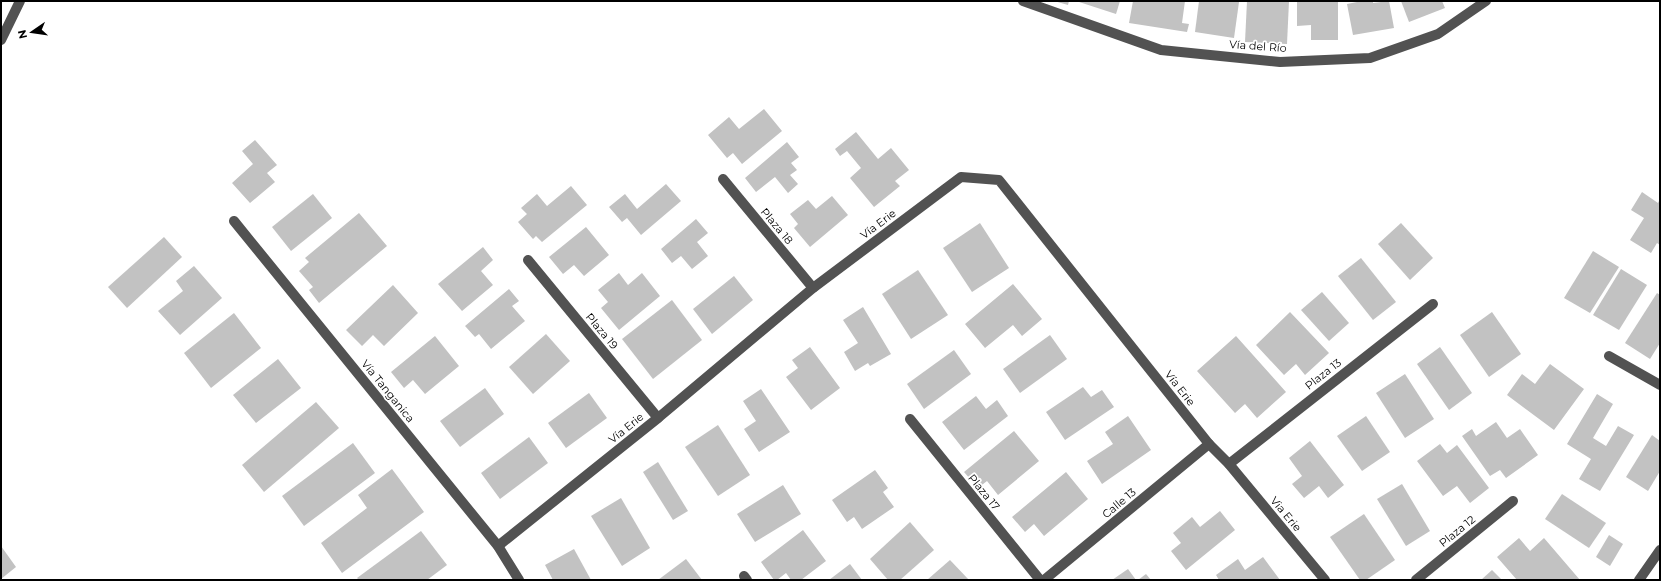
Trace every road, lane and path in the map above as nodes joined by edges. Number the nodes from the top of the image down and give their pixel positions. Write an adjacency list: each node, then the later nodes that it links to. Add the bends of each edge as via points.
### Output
1 (20, 1): 4 (street)
2 (1023, 1): 3 (street, Vía del Río, via 1161,50 1280,62 1370,58 1438,34)
3 (1486, 1)
4 (1, 40)
5 (723, 179): 8 (street, Plaza 18)
6 (234, 221): 17 (street, Vía Tanganica)
7 (528, 260): 12 (street, Plaza 19)
8 (813, 288): 12 (street, Vía Erie); 14 (street, Vía Erie, via 961,177 999,180)
9 (1433, 304): 15 (street, Plaza 13)
10 (1609, 356): 11 (street)
11 (1660, 384)
12 (658, 418): 17 (street, Vía Erie)
13 (910, 419): 20 (street, Plaza 17)
14 (1209, 444): 15 (street, Vía Erie); 21 (street, Calle 13)
15 (1229, 464): 22 (street, Via Erie)
16 (1513, 501): 23 (street, Plaza 12)
17 (498, 546): 19 (street, Vía Tanganica)
18 (1660, 550): 24 (street)
19 (519, 580)
20 (1040, 580)
21 (1044, 580)
22 (1325, 580)
23 (1416, 580)
24 (1639, 580)

